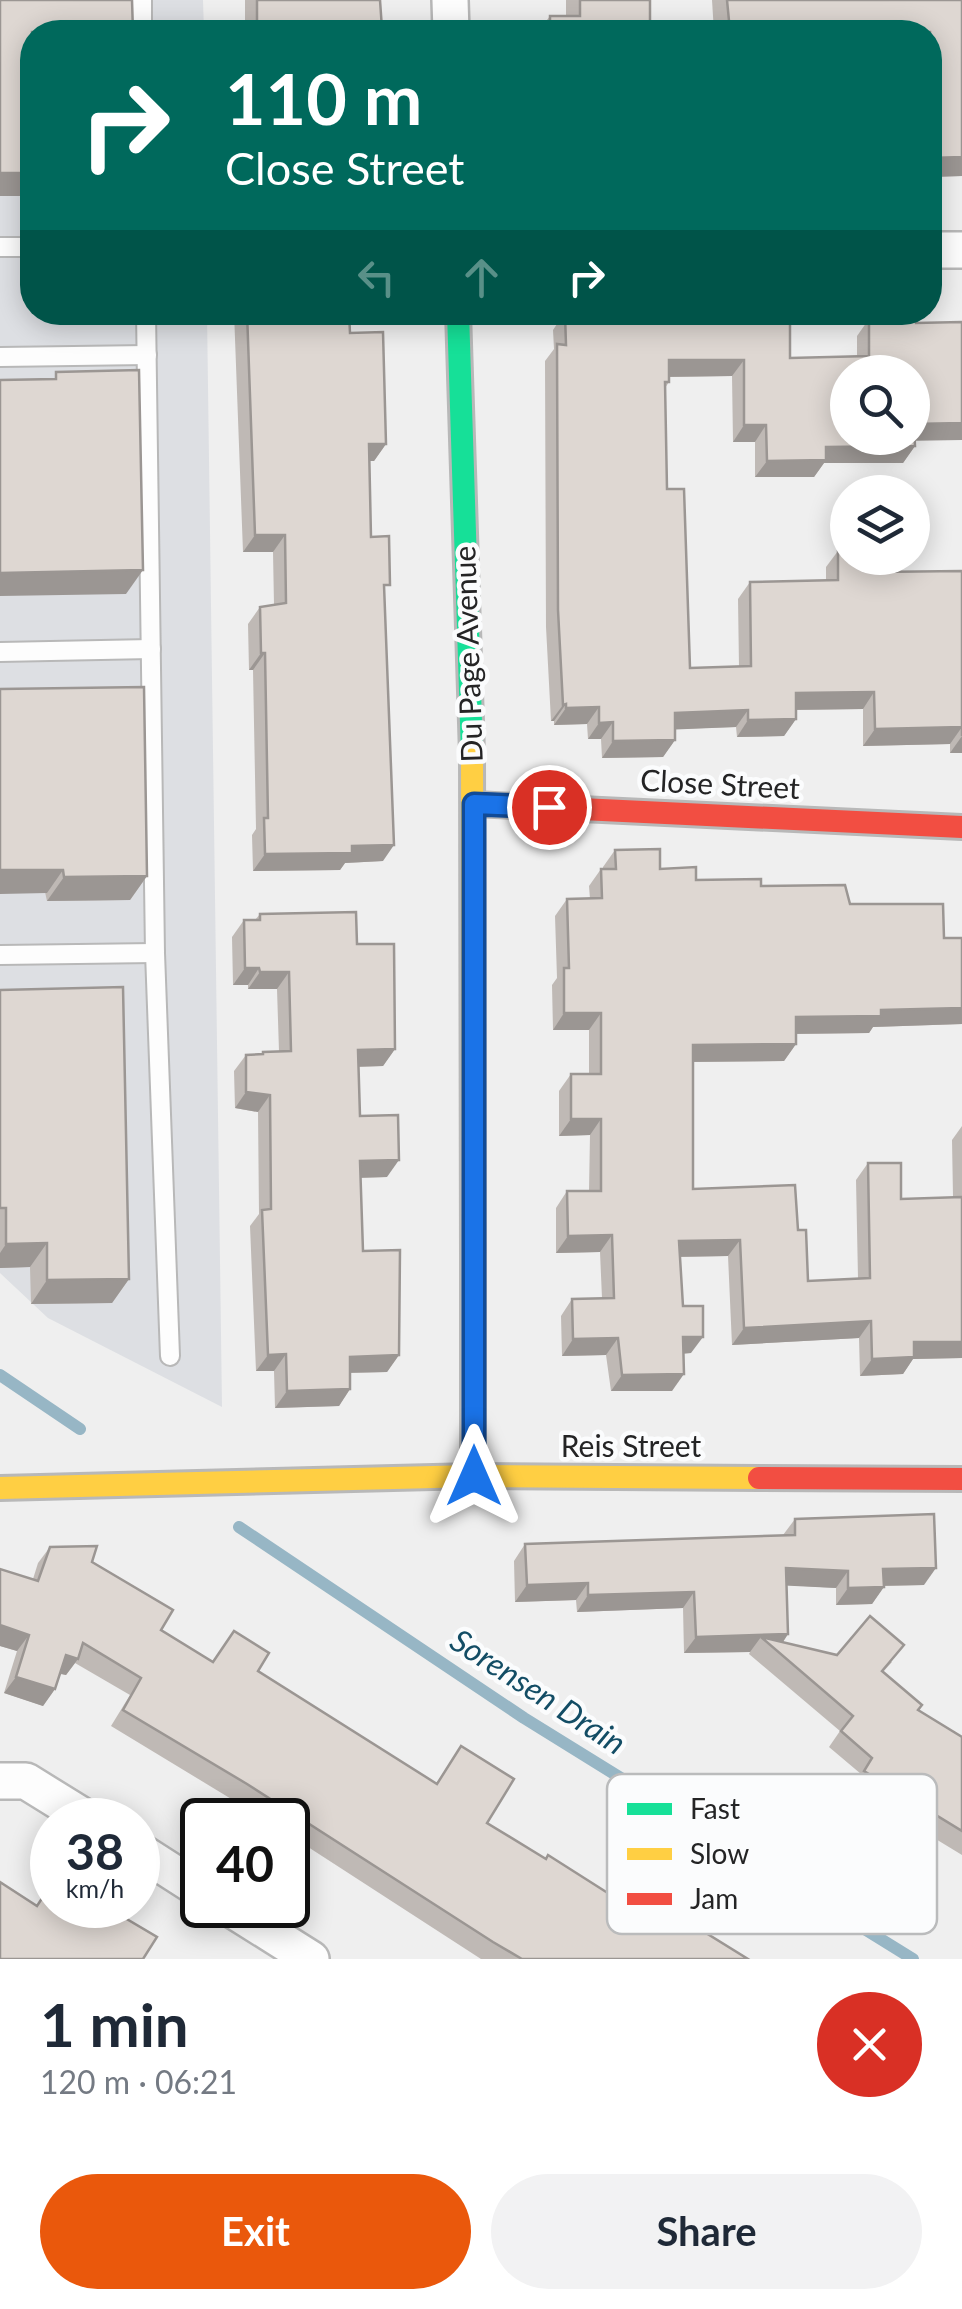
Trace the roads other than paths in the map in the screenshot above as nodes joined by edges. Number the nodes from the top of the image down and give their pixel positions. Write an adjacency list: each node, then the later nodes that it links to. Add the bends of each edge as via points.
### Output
1 (146, 325): 3 (lane)
2 (458, 325): 7 (street, Du Page Avenue)
3 (147, 355): 4 (lane); 5 (lane)
4 (0, 357)
5 (151, 650): 6 (lane); 9 (lane)
6 (0, 652)
7 (474, 804): 8 (street, Close Street); 13 (street, Du Page Avenue)
8 (962, 827)
9 (155, 953): 10 (lane); 11 (lane)
10 (0, 955)
11 (170, 1356)
12 (0, 1463): 15 (lane)
13 (474, 1476): 14 (street, Reis Street); 15 (street, Reis Street)
14 (962, 1478)
15 (26, 1487): 16 (street, Reis Street)
16 (0, 1488)
17 (0, 1781): 18 (street, via 26,1781)
18 (53, 1798)
19 (249, 1928): 20 (street)
20 (269, 1948): 21 (street)
21 (311, 1959)

